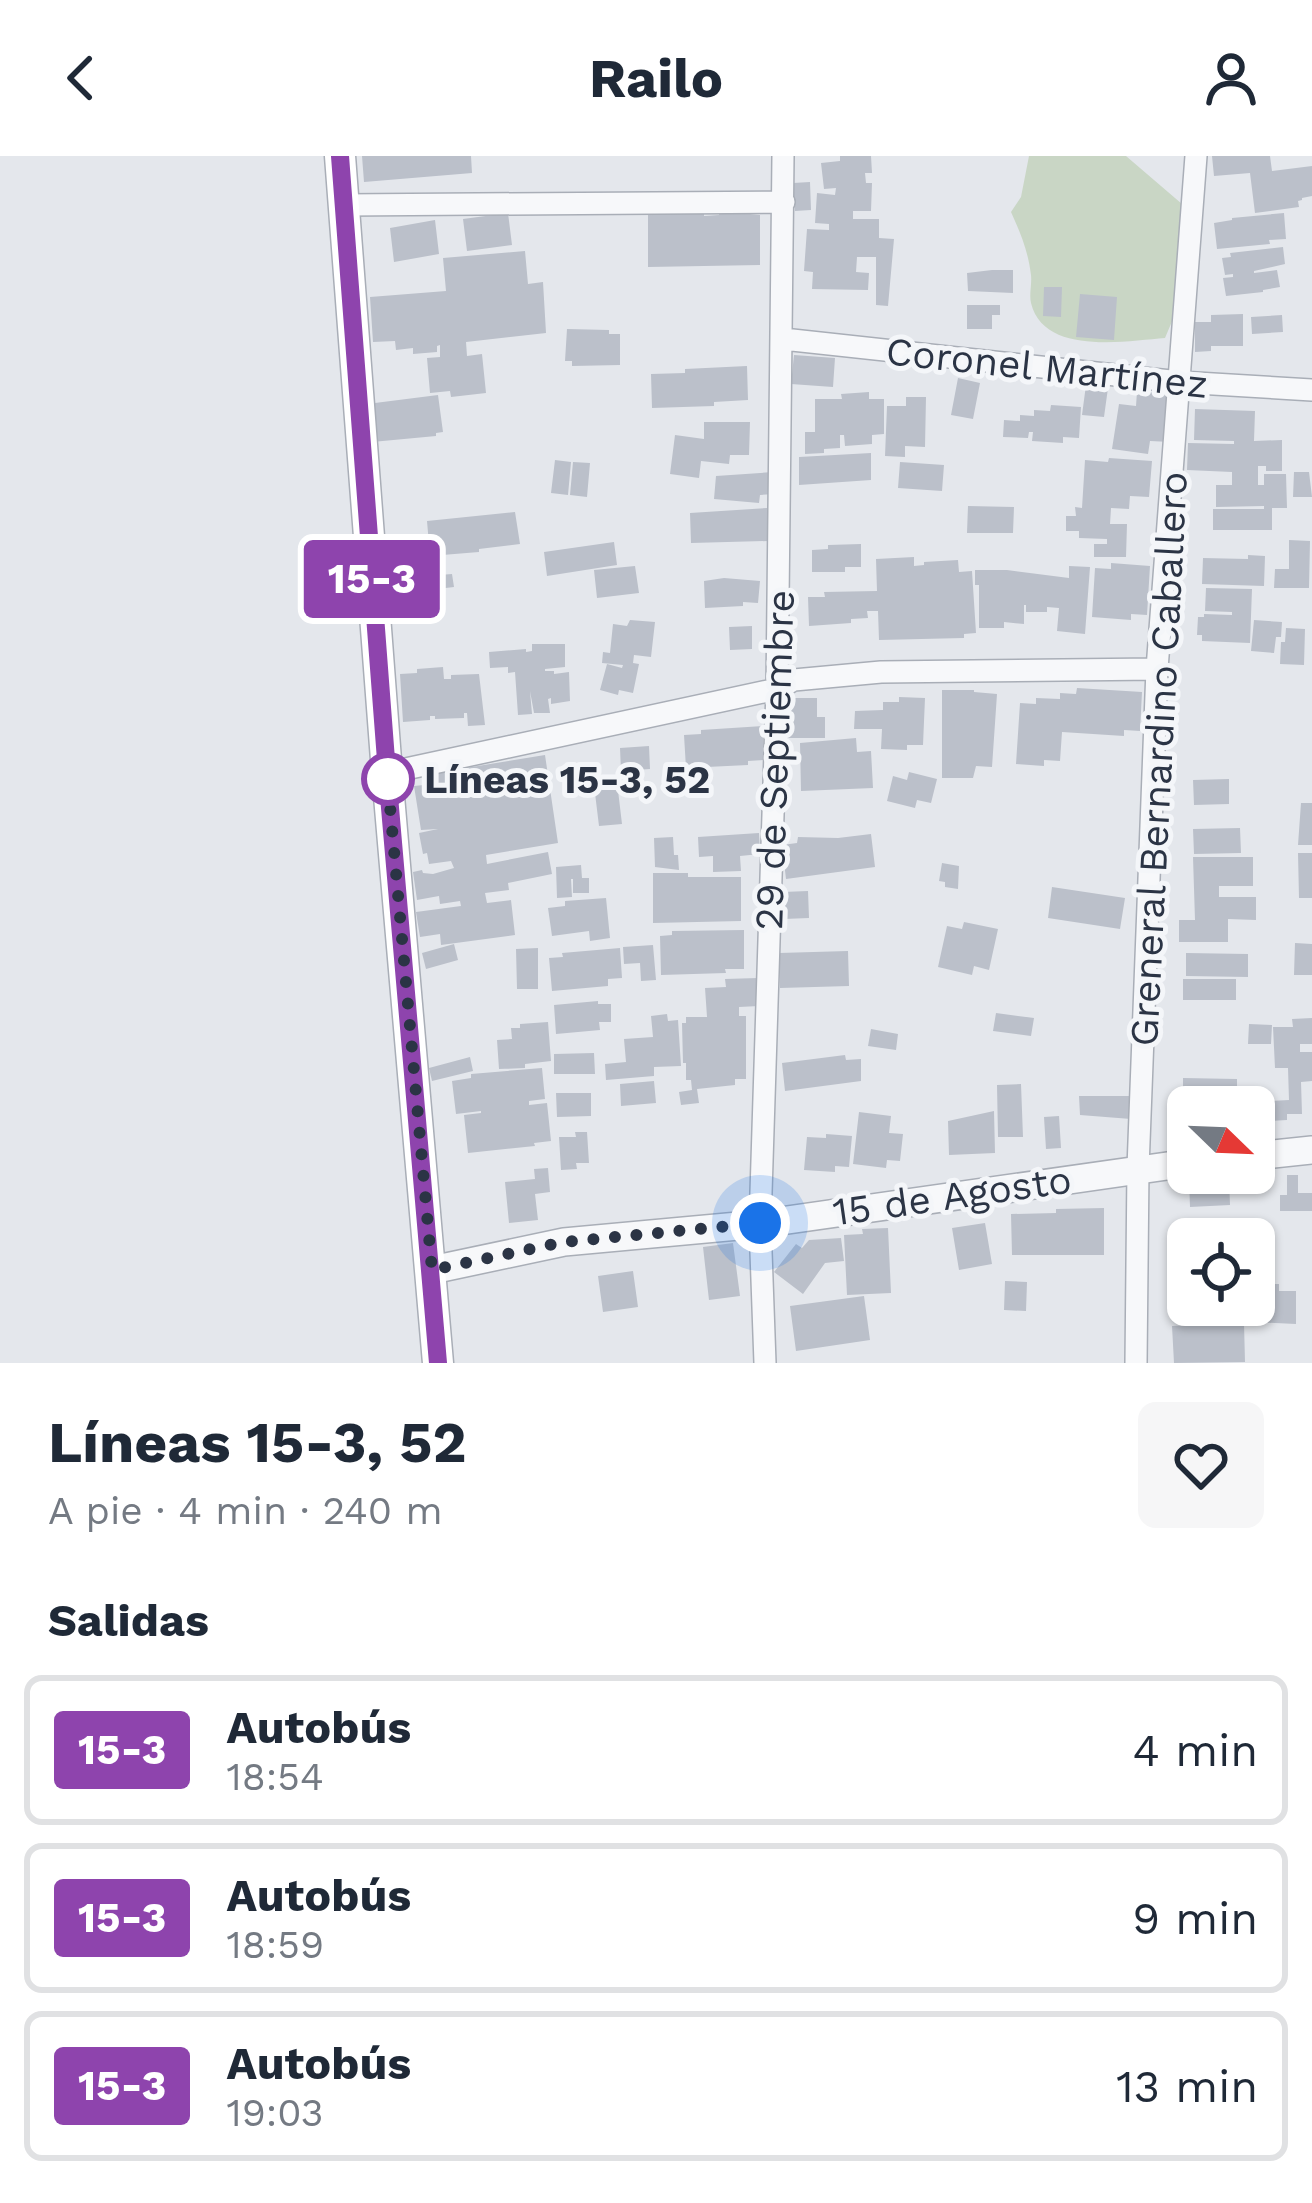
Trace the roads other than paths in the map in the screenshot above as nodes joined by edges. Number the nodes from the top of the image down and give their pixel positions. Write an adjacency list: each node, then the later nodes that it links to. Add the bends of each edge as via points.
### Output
1 (340, 156): 5 (main road)
2 (783, 156): 4 (street, 29 de Septiembre)
3 (1196, 156): 7 (street, Greneral Bernardino Caballero)
4 (784, 202): 5 (street); 6 (street, 29 de Septiembre)
5 (344, 206): 11 (main road)
6 (783, 339): 7 (street, Coronel Martínez); 10 (street, 29 de Septiembre)
7 (1180, 382): 8 (street, Coronel Martínez); 9 (street, Greneral Bernardino Caballero)
8 (1312, 390)
9 (1157, 669): 10 (street, via 881,672); 15 (street, Greneral Bernardino Caballero)
10 (777, 688): 11 (street); 16 (street, 29 de Septiembre)
11 (387, 773): 17 (main road)
12 (1312, 1150): 13 (street)
13 (1275, 1154)
14 (1167, 1165): 15 (street, 15 de Agosto)
15 (1138, 1168): 16 (street, 15 de Agosto); 20 (street, Greneral Bernardino Caballero)
16 (760, 1223): 17 (street, 15 de Agosto, via 564,1242); 19 (street, 29 de Septiembre)
17 (432, 1270): 18 (main road)
18 (438, 1363)
19 (765, 1363)
20 (1136, 1363)

